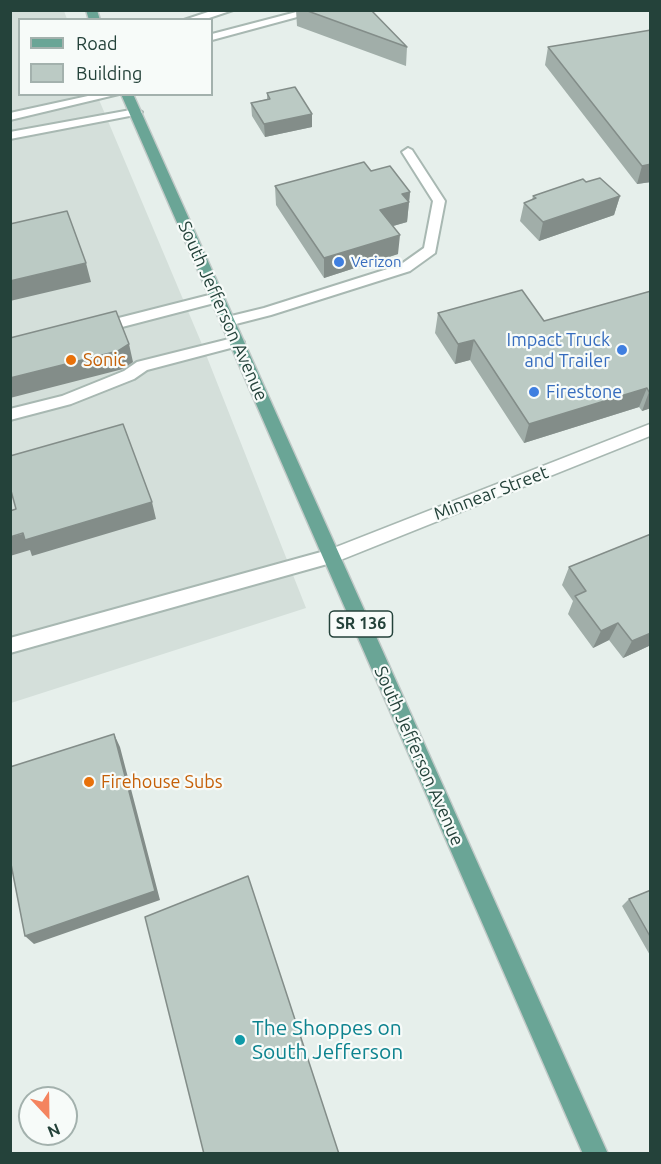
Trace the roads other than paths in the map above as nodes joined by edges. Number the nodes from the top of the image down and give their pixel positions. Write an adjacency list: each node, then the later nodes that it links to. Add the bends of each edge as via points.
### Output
1 (228, 10): 3 (lane)
2 (318, 10): 4 (lane)
3 (197, 18)
4 (213, 37)
5 (105, 96): 8 (lane)
6 (129, 96): 7 (main road, South Jefferson Avenue / SR 136)
7 (136, 112): 9 (lane); 11 (main road, South Jefferson Avenue / SR 136)
8 (10, 117)
9 (10, 136)
10 (408, 152): 12 (lane, via 439,201 430,250 405,268)
11 (217, 298): 12 (main road, South Jefferson Avenue / SR 136); 13 (lane)
12 (228, 321): 14 (main road, South Jefferson Avenue / SR 136)
13 (88, 331)
14 (237, 342): 15 (lane, via 142,366 66,400); 17 (main road, South Jefferson Avenue / SR 136)
15 (10, 415)
16 (651, 430): 17 (street, Minnear Street)
17 (332, 556): 18 (lane); 19 (main road, South Jefferson Avenue / SR 136)
18 (10, 646)
19 (596, 1154)

